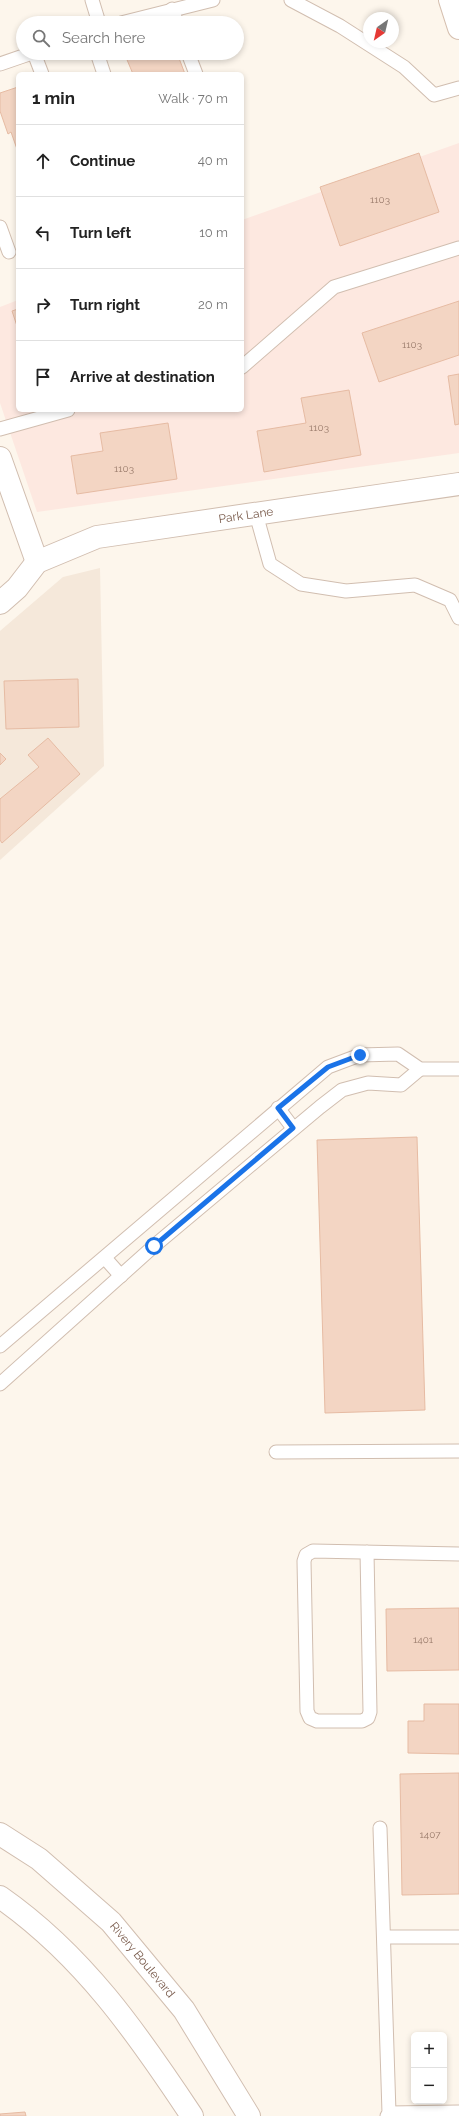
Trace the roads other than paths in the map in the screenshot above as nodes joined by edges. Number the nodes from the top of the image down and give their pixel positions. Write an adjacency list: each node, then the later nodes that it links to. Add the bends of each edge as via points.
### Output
1 (92, 0): 6 (lane)
2 (213, 0): 5 (lane)
3 (291, 0): 18 (lane, via 340,26 404,67 434,95)
4 (450, 0): 9 (street)
5 (172, 9): 7 (lane); 8 (lane)
6 (97, 16)
7 (147, 16)
8 (174, 16)
9 (459, 28)
10 (16, 59): 14 (lane)
11 (36, 60): 15 (lane)
12 (100, 60): 16 (lane)
13 (191, 60): 17 (lane)
14 (0, 64)
15 (41, 72)
16 (103, 72)
17 (195, 72)
18 (459, 88)
19 (0, 227): 21 (lane)
20 (459, 248): 22 (lane, via 334,287)
21 (9, 252)
22 (244, 365)
23 (61, 412): 24 (lane)
24 (0, 429)
25 (0, 458): 28 (street)
26 (459, 484): 27 (street, Park Lane)
27 (256, 514): 28 (street, Park Lane, via 97,537); 30 (lane, via 270,564 301,584 346,591 415,585 450,600)
28 (37, 562): 29 (street, Park Lane, via 17,588)
29 (0, 603)
30 (459, 618)
31 (420, 1069): 32 (lane); 33 (lane, via 398,1054 360,1055 328,1067); 34 (lane, via 401,1085 368,1083 342,1090)
32 (459, 1069)
33 (278, 1108): 34 (lane); 35 (lane)
34 (293, 1128): 36 (lane)
35 (105, 1258): 36 (lane); 37 (lane)
36 (121, 1276): 38 (lane)
37 (0, 1346)
38 (0, 1384)
39 (459, 1451): 40 (lane)
40 (276, 1452)
41 (367, 1552): 41 (lane, via 313,1551 306,1555 304,1561 307,1711 310,1718 317,1721 362,1721 368,1718 370,1712); 42 (lane)
42 (459, 1554)
43 (380, 1828): 46 (lane)
44 (0, 1834): 51 (street, Rivery Boulevard, via 39,1859 111,1922 184,2010)
45 (0, 1897): 50 (street, via 68,1953 104,1994 154,2058)
46 (384, 1937): 47 (lane); 49 (lane)
47 (459, 1937)
48 (459, 2112): 49 (lane)
49 (388, 2114)
50 (192, 2116)
51 (249, 2116)

